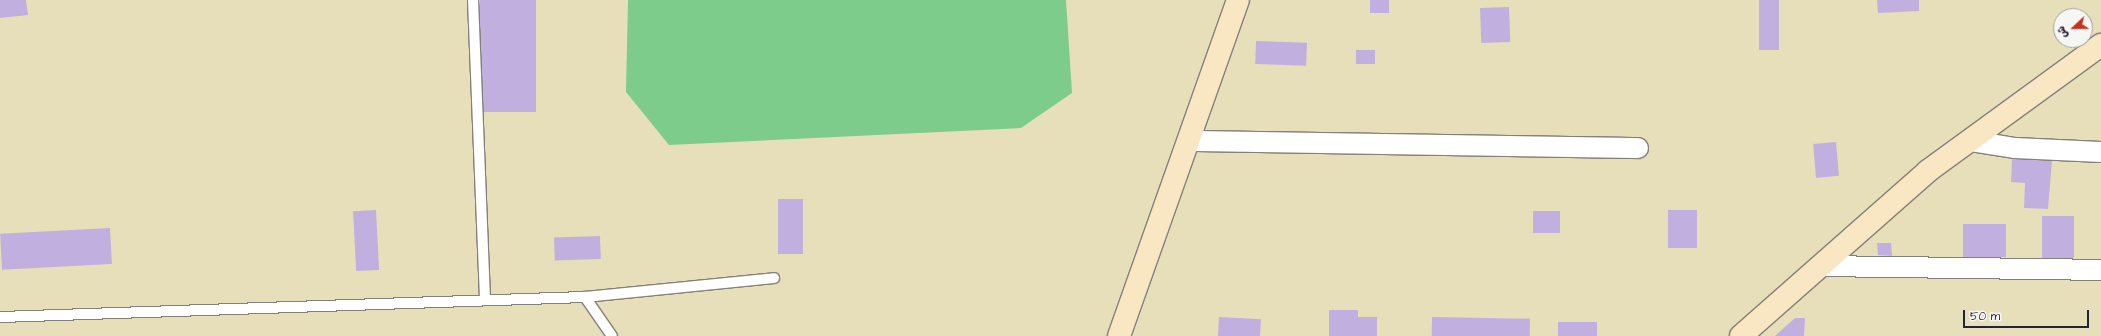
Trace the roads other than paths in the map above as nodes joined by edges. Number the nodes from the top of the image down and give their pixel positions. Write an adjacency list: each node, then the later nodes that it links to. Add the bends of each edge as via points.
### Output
1 (473, 0): 12 (lane)
2 (1238, 0): 4 (street)
3 (2101, 45): 5 (street)
4 (1190, 141): 6 (street); 15 (street)
5 (1970, 141): 7 (street, via 2015,148); 8 (street, via 1928,171)
6 (1638, 148)
7 (2101, 152)
8 (1820, 266): 9 (street); 16 (street)
9 (2101, 270)
10 (774, 278): 11 (lane)
11 (585, 297): 12 (lane); 14 (lane)
12 (484, 298): 13 (lane)
13 (0, 317)
14 (612, 336)
15 (1119, 336)
16 (1741, 336)

